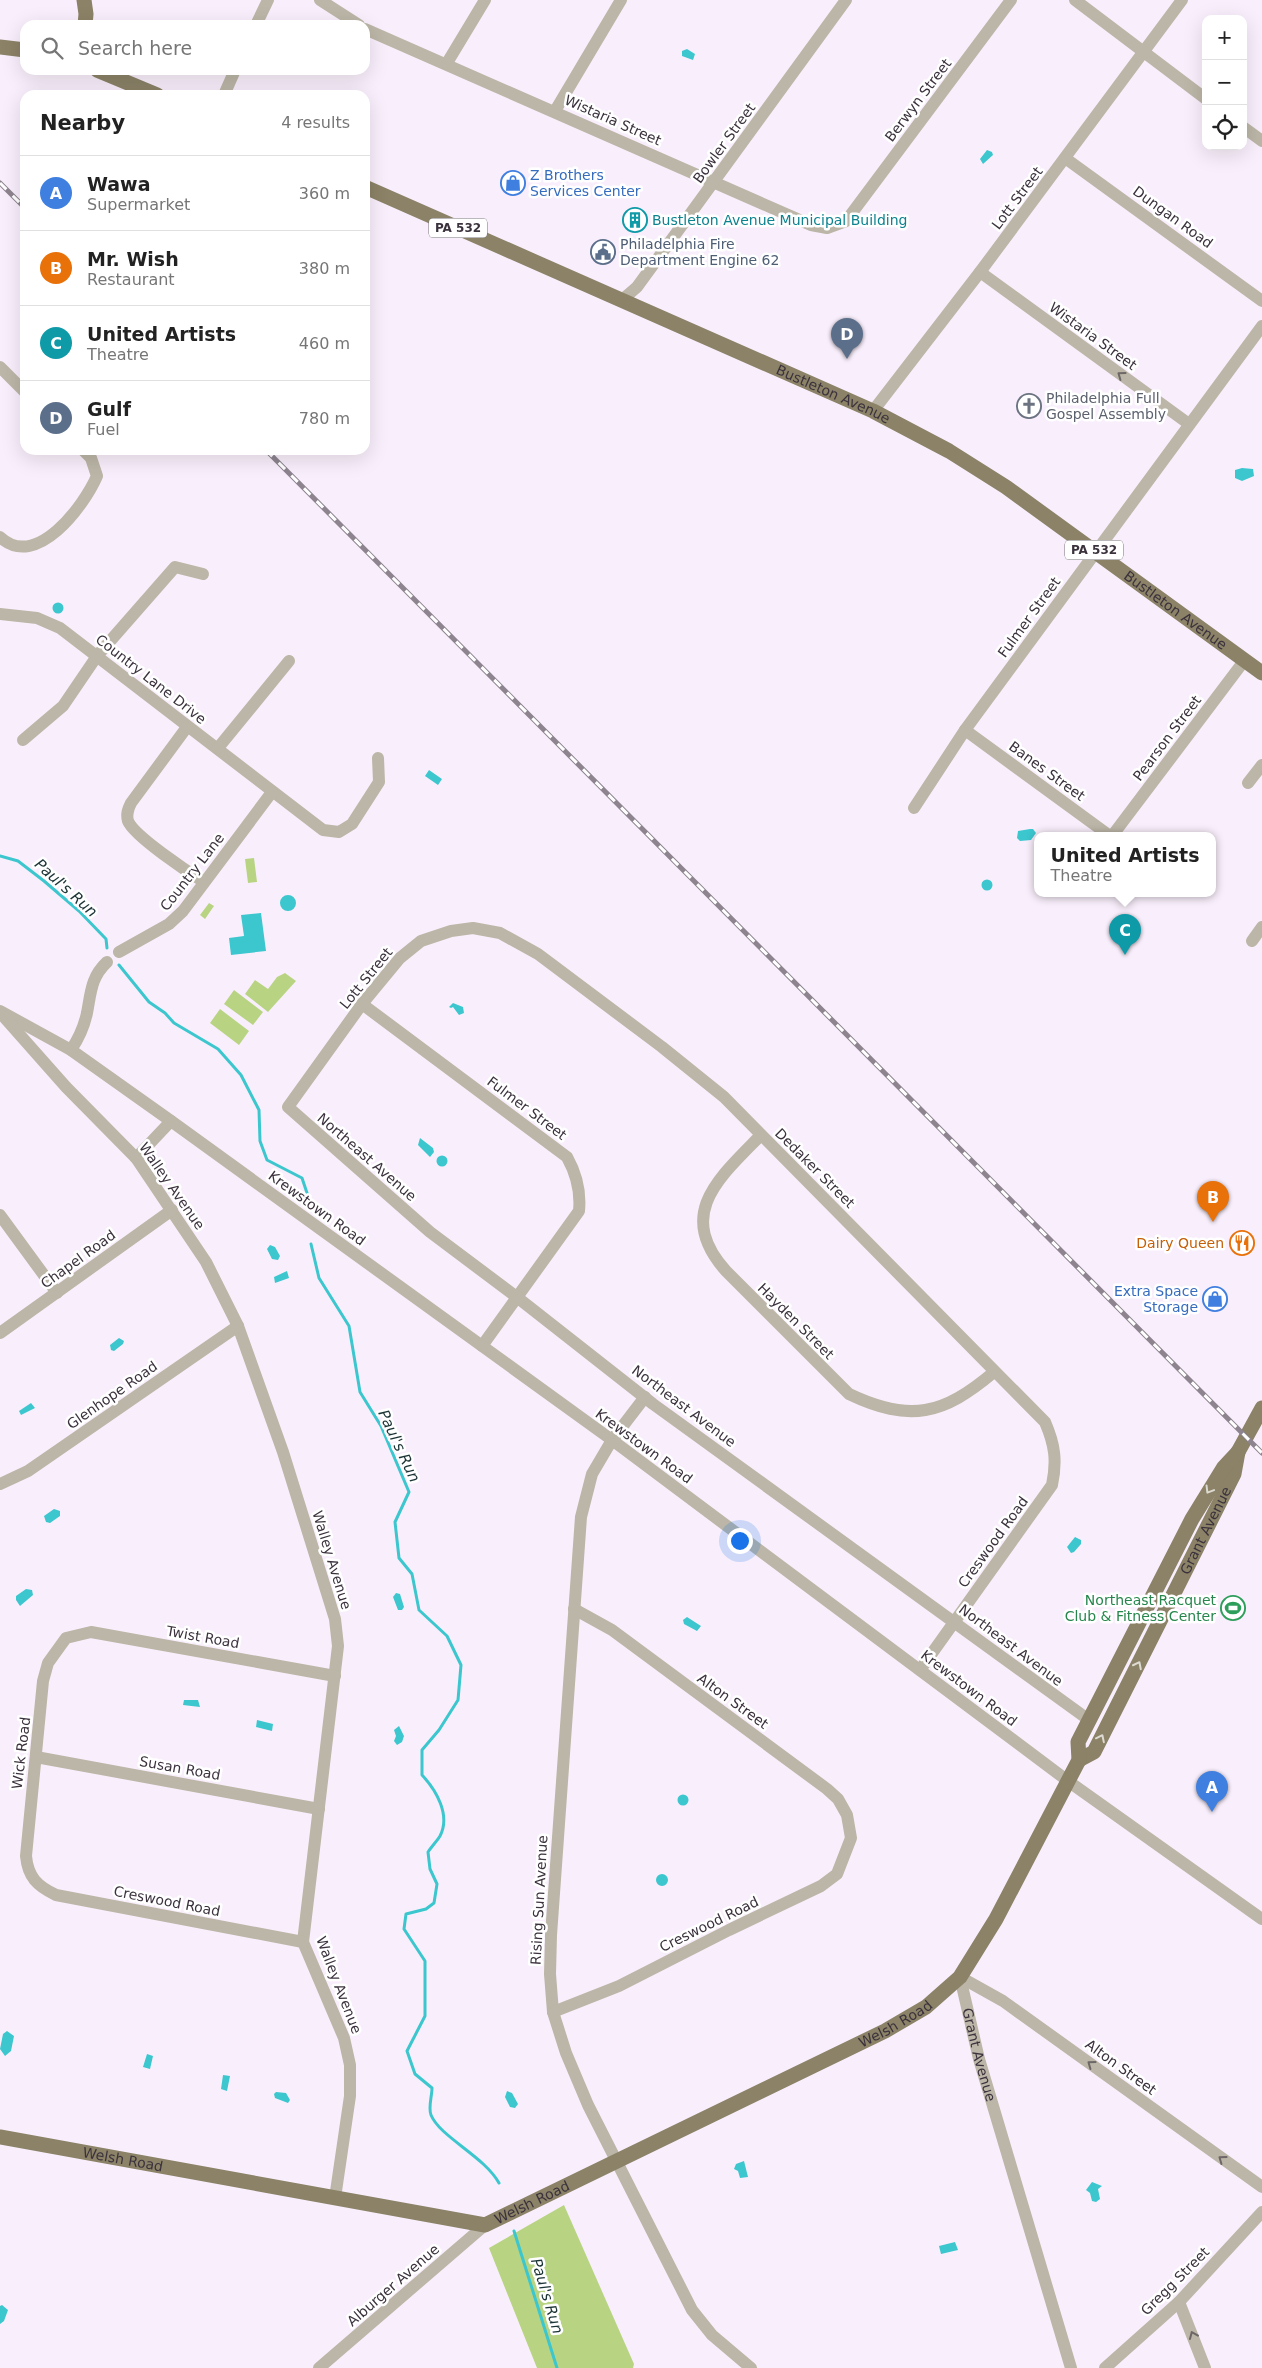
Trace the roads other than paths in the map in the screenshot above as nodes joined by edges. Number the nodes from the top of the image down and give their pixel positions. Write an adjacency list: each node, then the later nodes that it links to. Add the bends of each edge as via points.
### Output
1 (84, 0): 10 (main road)
2 (268, 0): 11 (street)
3 (320, 0): 12 (street)
4 (485, 0): 17 (street)
5 (620, 0): 23 (street)
6 (1011, 0): 29 (street, Berwyn Street)
7 (1074, 0): 16 (street)
8 (1182, 0): 16 (street, Lott Street)
9 (841, 2): 27 (street, Bowler Street)
10 (85, 20)
11 (258, 20)
12 (351, 20)
13 (370, 31): 17 (street, Wistaria Street)
14 (0, 47): 15 (main road)
15 (20, 49)
16 (1142, 52): 22 (street); 26 (street, Lott Street)
17 (447, 63): 23 (street, Wistaria Street)
18 (109, 75): 20 (main road)
19 (233, 75): 21 (street)
20 (145, 90)
21 (226, 90)
22 (1202, 96)
23 (555, 111): 27 (street, Wistaria Street)
24 (1247, 130): 25 (street)
25 (1262, 141)
26 (1065, 158): 30 (street, Lott Street); 32 (street, Dungan Road)
27 (714, 181): 29 (street, Wistaria Street, via 811,225 827,228); 31 (street, Bowler Street, via 636,287)
28 (370, 189): 31 (main road, Bustleton Avenue / PA 532)
29 (848, 218)
30 (980, 272): 36 (street, Lott Street); 37 (street, Wistaria Street, one-way to 30)
31 (622, 300): 36 (main road, Bustleton Avenue / PA 532)
32 (1262, 301)
33 (1262, 326): 37 (street, Fulmer Street)
34 (0, 367): 35 (street)
35 (20, 387)
36 (873, 412): 40 (main road, Bustleton Avenue / PA 532, via 976,467)
37 (1189, 424): 40 (street, Fulmer Street)
38 (88, 455): 39 (street, via 97,476 90,492 53,535 27,547 12,546)
39 (0, 537)
40 (1096, 552): 45 (main road, Bustleton Avenue / PA 532); 48 (street, Fulmer Street)
41 (203, 574): 43 (street, via 175,567)
42 (0, 614): 43 (street, Country Lane Drive, via 37,618 60,628)
43 (97, 656): 47 (street, Country Lane Drive); 49 (street, via 63,706)
44 (289, 661): 50 (street)
45 (1244, 661): 46 (main road, Bustleton Avenue / PA 532); 57 (street, Pearson Street)
46 (1262, 673)
47 (187, 727): 50 (street, Country Lane Drive); 58 (street, via 127,812 129,823 156,849)
48 (965, 730): 55 (street, Fulmer Street); 56 (street, Banes Street)
49 (23, 740)
50 (218, 748): 54 (street, Country Lane Drive)
51 (378, 758): 54 (street, Country Lane Drive, via 379,782 352,824 339,832 323,830)
52 (1262, 765): 53 (street)
53 (1248, 783)
54 (272, 792): 58 (street, Country Lane)
55 (914, 808)
56 (1108, 832)
57 (1114, 832)
58 (204, 882): 62 (street, Country Lane, via 169,924)
59 (1262, 927): 61 (street)
60 (489, 931): 64 (street, Lott Street, via 473,928 451,931 421,941 400,958); 69 (street, Dedaker Street, via 516,940 546,960 662,1047 724,1097)
61 (1252, 941)
62 (120, 952)
63 (107, 962): 66 (street, via 97,971 81,1034)
64 (362, 1004): 67 (street, Lott Street); 74 (street, Fulmer Street, via 567,1156 579,1185 579,1211)
65 (0, 1012): 66 (street, Krewstown Road); 70 (street, Walley Avenue, via 66,1087)
66 (71, 1050): 68 (street, Krewstown Road)
67 (296, 1094): 74 (street, Northeast Avenue, via 288,1108 430,1232)
68 (171, 1121): 70 (street); 77 (street, Krewstown Road)
69 (760, 1135): 78 (street, Dedaker Street); 78 (street, Hayden Street, via 723,1174 705,1203 704,1239 713,1257 732,1278 849,1394 873,1406 922,1412 969,1393)
70 (136, 1158): 71 (street, Walley Avenue)
71 (172, 1210): 73 (street, Chapel Road); 75 (street, Walley Avenue, via 206,1262)
72 (0, 1215): 73 (street)
73 (57, 1293): 76 (street, Chapel Road)
74 (518, 1298): 77 (street, Fulmer Street); 79 (street, Northeast Avenue)
75 (238, 1326): 84 (street, Glenhope Road, via 28,1471); 89 (street, Walley Avenue, via 283,1452 335,1620 338,1646)
76 (0, 1333)
77 (482, 1346): 81 (street, Krewstown Road)
78 (994, 1372): 83 (street, Dedaker Street, via 1045,1422 1054,1442)
79 (645, 1397): 81 (street, Rising Sun Avenue); 86 (street, Northeast Avenue)
80 (1262, 1408): 82 (main road, Grant Avenue)
81 (612, 1440): 85 (street, Rising Sun Avenue, via 592,1474 581,1517); 88 (street, Krewstown Road)
82 (1238, 1452): 90 (main road, Grant Avenue, one-way to 90, via 1224,1467 1192,1519); 92 (main road, Grant Avenue, one-way to 82, via 1094,1752 1234,1474)
83 (1053, 1480): 86 (street, Creswood Road)
84 (0, 1484)
85 (574, 1609): 95 (street, Alton Street, via 612,1630 827,1789 838,1799 847,1815); 100 (street, Rising Sun Avenue, via 551,1935)
86 (954, 1622): 88 (street, Creswood Road); 90 (street, Northeast Avenue)
87 (66, 1638): 89 (street, Twist Road, via 91,1632); 91 (street, Wick Road, via 48,1664 43,1681)
88 (920, 1670): 93 (street, Krewstown Road)
89 (335, 1676): 94 (street, Walley Avenue)
90 (1089, 1720): 92 (main road, Grant Avenue, via 1078,1742)
91 (36, 1757): 94 (street, Susan Road); 96 (street, Wick Road, via 26,1836)
92 (1079, 1760): 93 (main road, Grant Avenue)
93 (1068, 1781): 97 (street, Krewstown Road); 99 (main road, Grant Avenue, via 996,1919)
94 (319, 1809): 98 (street, Walley Avenue)
95 (851, 1835): 100 (street, Creswood Road, via 837,1874 821,1886 619,1986)
96 (31, 1875): 98 (street, Creswood Road, via 43,1889 56,1895)
97 (1262, 1919)
98 (303, 1942): 104 (street, Walley Avenue, via 344,2038 350,2065 350,2096)
99 (960, 1977): 102 (main road, Welsh Road, via 926,2007 885,2031); 103 (street, Alton Street, one-way to 99, via 1003,2001); 110 (street, Grant Avenue, via 979,2059)
100 (553, 2012): 102 (street, Rising Sun Avenue, via 566,2054)
101 (0, 2137): 104 (main road, Welsh Road)
102 (616, 2161): 106 (main road, Welsh Road); 108 (street, Rising Sun Avenue, via 692,2310)
103 (1262, 2187)
104 (335, 2198): 106 (main road, Welsh Road)
105 (1262, 2212): 107 (street, Gregg Street)
106 (485, 2225): 109 (street, Alburger Avenue)
107 (1179, 2302): 111 (street, Gregg Street); 112 (street, one-way to 107)
108 (747, 2367)
109 (319, 2368)
110 (1071, 2368)
111 (1106, 2368)
112 (1205, 2368)

